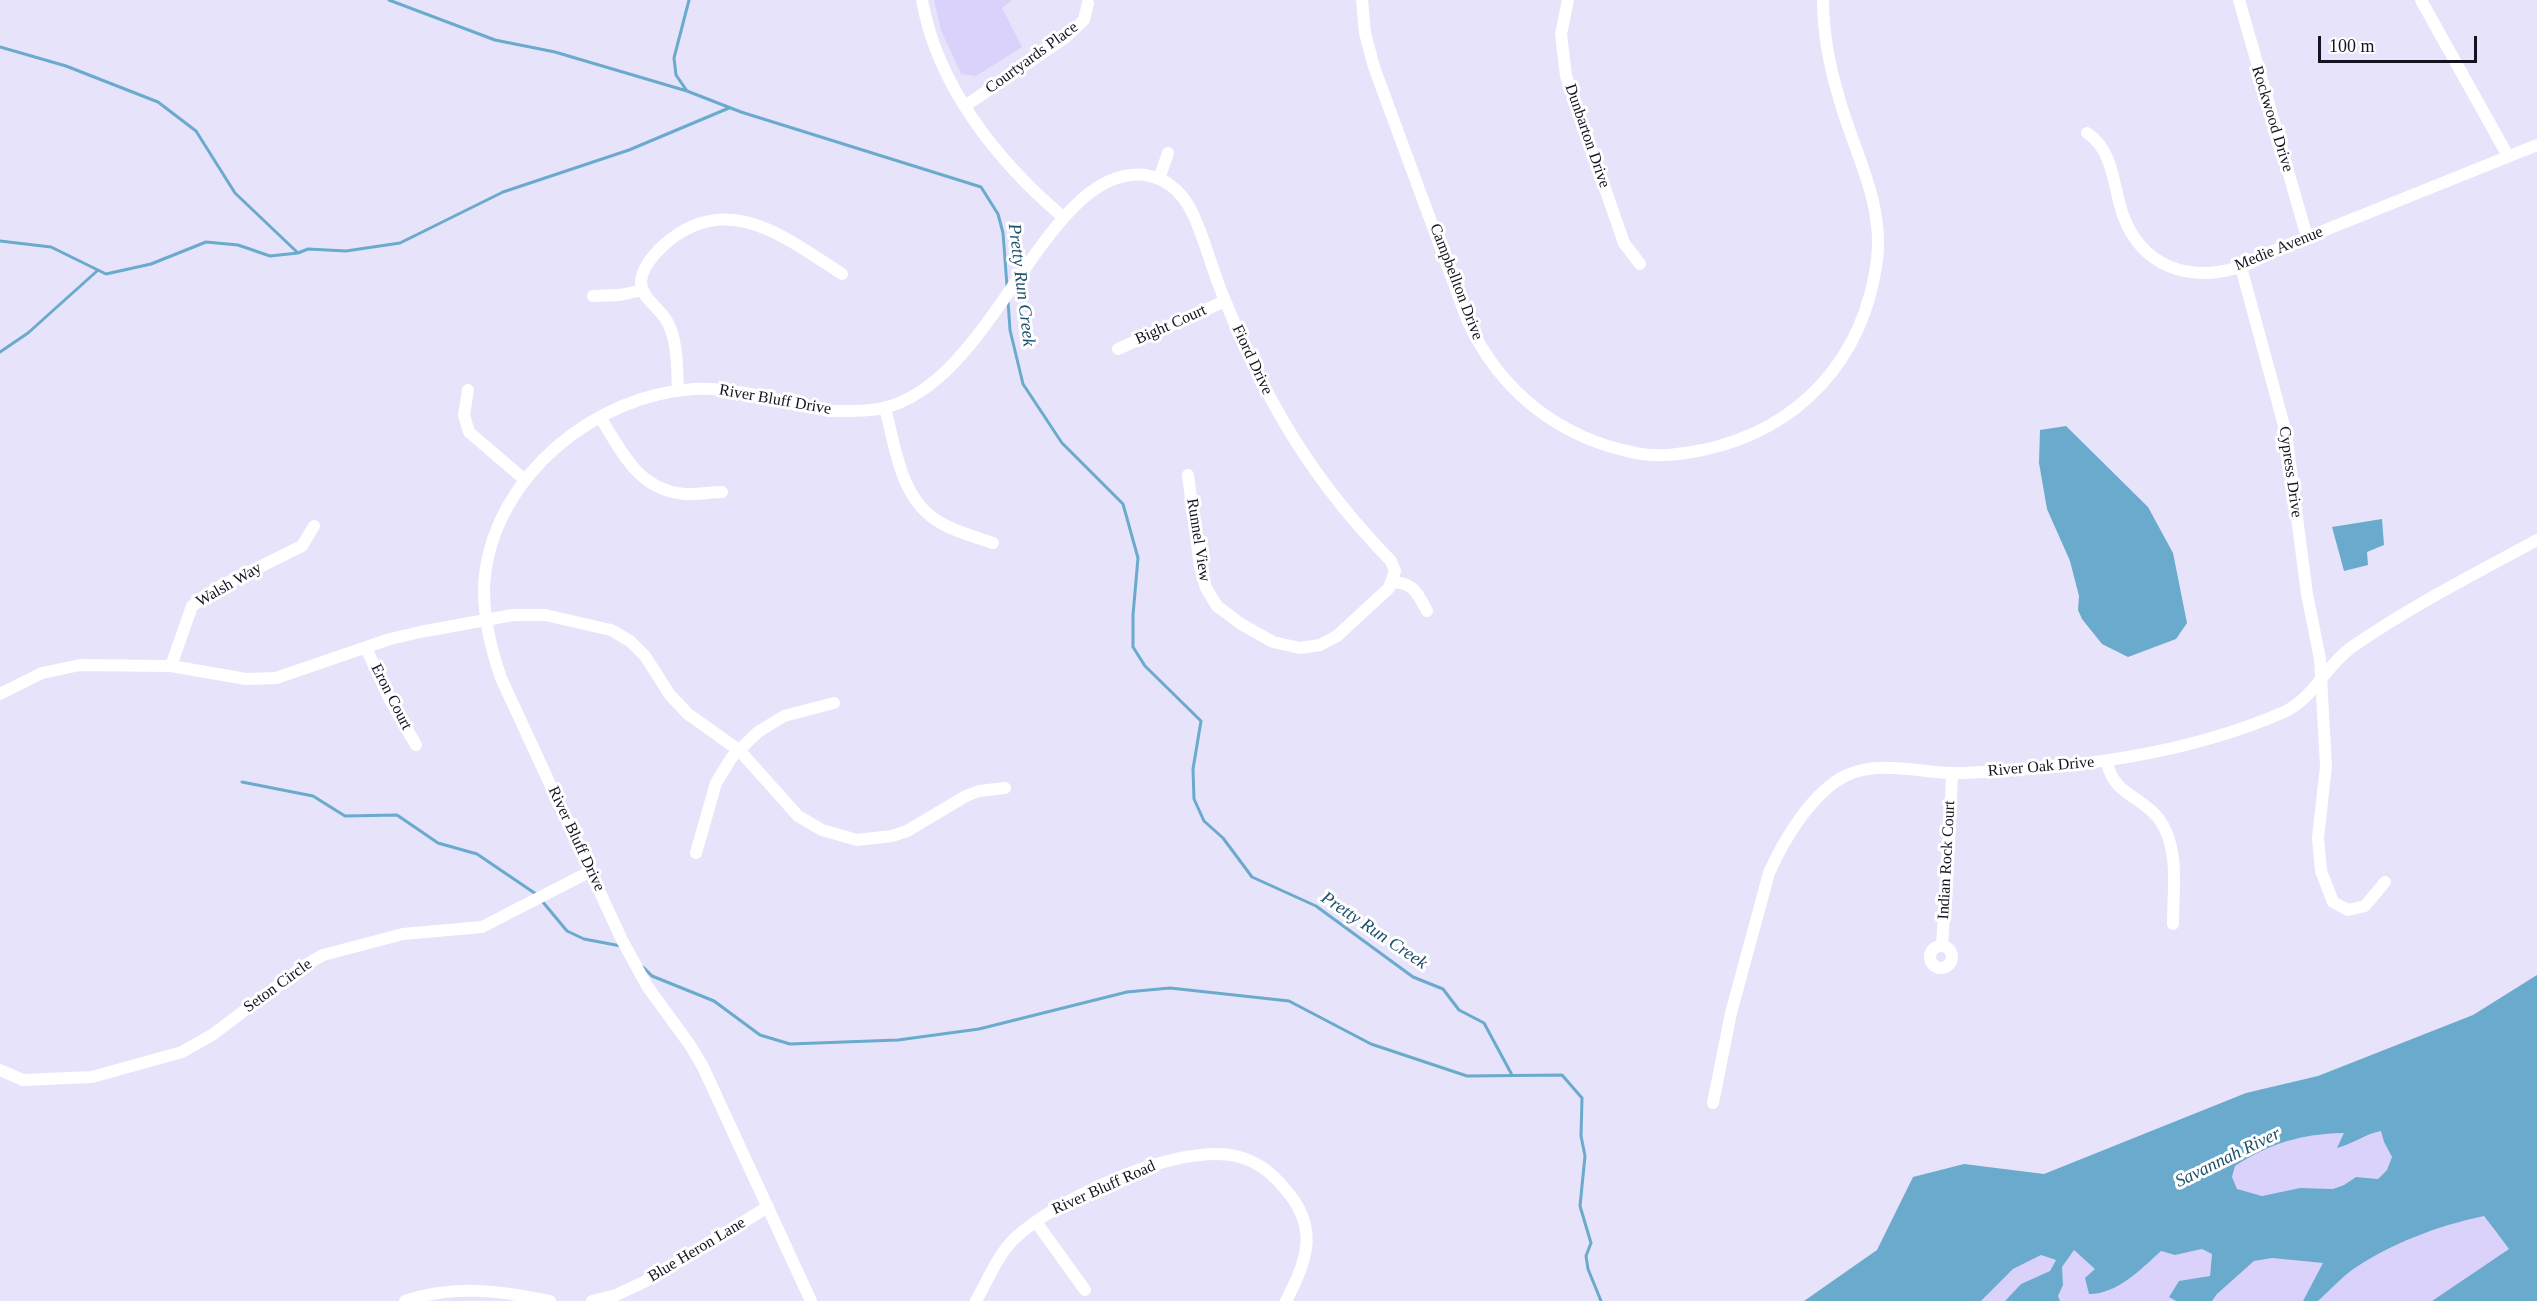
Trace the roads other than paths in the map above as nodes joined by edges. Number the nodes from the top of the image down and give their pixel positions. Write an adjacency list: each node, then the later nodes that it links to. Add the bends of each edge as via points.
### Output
1 (922, 0): 8 (street, via 926,24)
2 (1362, 0): 4 (street, Campbellton Drive, via 1374,67 1468,322 1485,354 1504,380 1531,405 1582,437 1637,454 1655,455 1692,452 1742,440 1787,415 1829,378 1868,302 1876,260 1875,210 1839,98)
3 (1568, 0): 16 (street, Dunbarton Drive, via 1561,34 1566,76 1624,243)
4 (1823, 0)
5 (2239, 0): 15 (street, Rockwood Drive)
6 (2421, 0): 12 (street)
7 (1088, 3): 8 (street, Courtyards Place, via 1084,20 1066,37)
8 (965, 106): 14 (street, via 1028,187)
9 (2087, 133): 17 (street, Medie Avenue, via 2103,148 2123,215 2140,248 2182,272)
10 (2537, 145): 12 (street, Medie Avenue)
11 (1168, 153): 13 (street)
12 (2508, 156): 15 (street, Medie Avenue)
13 (1159, 179): 14 (street, via 1141,175 1117,179 1088,194); 21 (street, Fiord Drive, via 1181,195 1195,218)
14 (1063, 217): 25 (street, River Bluff Drive, via 952,367 919,392)
15 (2307, 237): 17 (street, Medie Avenue)
16 (1640, 264)
17 (2241, 267): 38 (street, Cypress Drive, via 2286,433)
18 (842, 274): 19 (street, via 773,232 744,220 716,219 693,225 662,247 644,269)
19 (643, 291): 20 (street); 24 (street, via 671,331)
20 (593, 296)
21 (1225, 301): 22 (street, Bight Court); 33 (street, Fiord Drive, via 1255,370 1297,446 1338,503 1391,561 1395,571)
22 (1118, 349)
23 (468, 390): 28 (street, via 464,416 469,432)
24 (678, 391): 25 (street, River Bluff Drive, via 729,391 829,411); 26 (street, River Bluff Drive, via 643,398)
25 (885, 408): 32 (street, via 904,481 916,501 942,524)
26 (600, 417): 28 (street, River Bluff Drive, via 567,438); 29 (street, via 626,460 649,482 682,494)
27 (1188, 475): 33 (street, Runnel View, via 1206,588 1217,606 1273,642 1300,648 1329,641)
28 (525, 480): 35 (street, River Bluff Drive, via 506,510 489,553 484,589)
29 (722, 492)
30 (314, 526): 37 (street, Walsh Way, via 302,546 219,587 192,606)
31 (2537, 540): 38 (street, River Oak Drive, via 2368,637 2338,657)
32 (993, 543)
33 (1392, 583): 34 (street, via 1404,582 1414,588)
34 (1427, 611)
35 (487, 620): 36 (street, via 420,632); 42 (street, via 546,615 621,635 645,656 688,714); 47 (street, River Bluff Drive, via 501,678)
36 (366, 648): 37 (street, via 276,678 246,679); 41 (street, Eron Court)
37 (171, 666): 39 (street, via 108,664 58,668)
38 (2321, 680): 43 (street, River Oak Drive, via 2295,706 2248,725 2201,741); 48 (street, Cypress Drive, via 2326,766 2318,838 2323,880 2333,902 2348,910 2365,906)
39 (0, 694)
40 (834, 703): 42 (street, via 784,716 759,732)
41 (416, 745)
42 (740, 751): 45 (street, via 798,816 822,830 857,840 907,831 966,796); 46 (street, via 716,783)
43 (2107, 762): 44 (street, River Oak Drive); 49 (street, via 2116,785 2152,811 2168,836)
44 (1952, 774): 50 (street, Indian Rock Court); 53 (street, River Oak Drive, via 1870,769 1850,774 1824,791 1797,823 1769,873 1731,1013)
45 (1005, 788)
46 (696, 853)
47 (591, 871): 51 (street, Seton Circle, via 482,927 403,934 323,955 182,1052 92,1077 23,1080); 54 (street, River Bluff Drive, via 647,986 685,1038 715,1090)
48 (2385, 882)
49 (2173, 924)
50 (1942, 945)
51 (3, 1072): 52 (street)
52 (0, 1086)
53 (1713, 1103)
54 (768, 1207): 60 (street, Blue Heron Lane, via 644,1282); 61 (street)
55 (1036, 1222): 56 (street); 62 (street, River Bluff Road, via 1006,1248); 63 (street, River Bluff Road, via 1058,1207 1144,1167 1208,1155 1246,1159 1276,1177 1294,1200 1305,1224 1306,1257)
56 (1085, 1290)
57 (478, 1296): 58 (street, via 440,1292); 59 (street, via 517,1294)
58 (405, 1301)
59 (550, 1301)
60 (592, 1301)
61 (811, 1301)
62 (976, 1301)
63 (1286, 1301)

